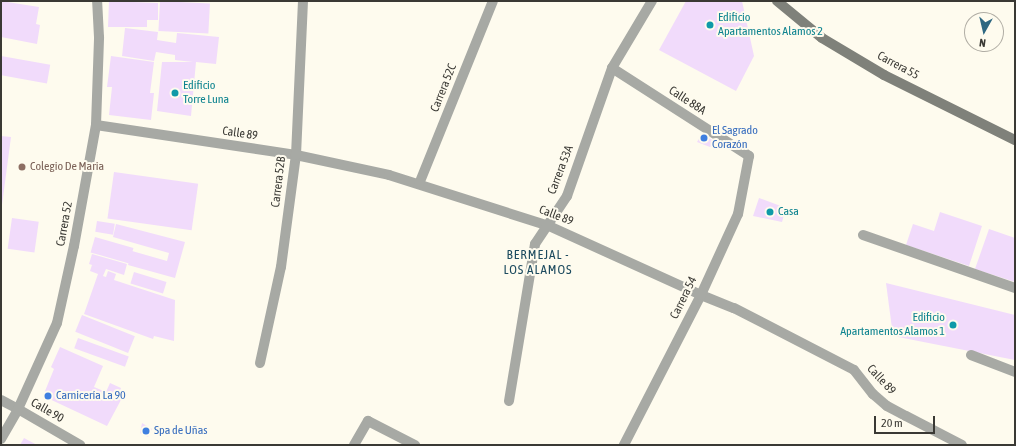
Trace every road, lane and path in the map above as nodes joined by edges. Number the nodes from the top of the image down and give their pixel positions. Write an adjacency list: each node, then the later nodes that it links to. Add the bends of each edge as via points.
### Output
1 (97, 1): 7 (street, Carrera 52, via 99,37)
2 (303, 1): 9 (street, Carrera 52B)
3 (493, 1): 11 (street, Carrera 52C)
4 (652, 1): 6 (street, Carrera 53A)
5 (777, 1): 8 (main road, Carrera 55, via 822,38 884,75)
6 (612, 68): 10 (street, Calle 88A); 12 (street, Carrera 53A, via 567,196)
7 (96, 125): 9 (street, Calle 89); 21 (street, Carrera 52, via 57,323)
8 (1015, 140)
9 (296, 155): 11 (street, Calle 89); 17 (street, Carrera 52B, via 281,267)
10 (748, 156): 15 (street, Carrera 54, via 738,214)
11 (419, 184): 12 (street, Calle 89)
12 (549, 226): 15 (street, Calle 89); 20 (street, Carrera 53A, via 535,244 531,260)
13 (863, 235): 14 (street)
14 (1015, 288)
15 (701, 295): 26 (street, Carrera 54); 27 (street, Calle 89, via 734,308 854,370 873,394 887,406)
16 (971, 355): 18 (street)
17 (260, 363)
18 (1015, 372)
19 (1, 400): 21 (street, Calle 90)
20 (509, 401)
21 (18, 409): 22 (street, Carrera 52); 23 (street, Calle 90)
22 (1, 439)
23 (80, 445)
24 (354, 445): 25 (street, via 368,421)
25 (415, 445)
26 (624, 445)
27 (962, 445)

